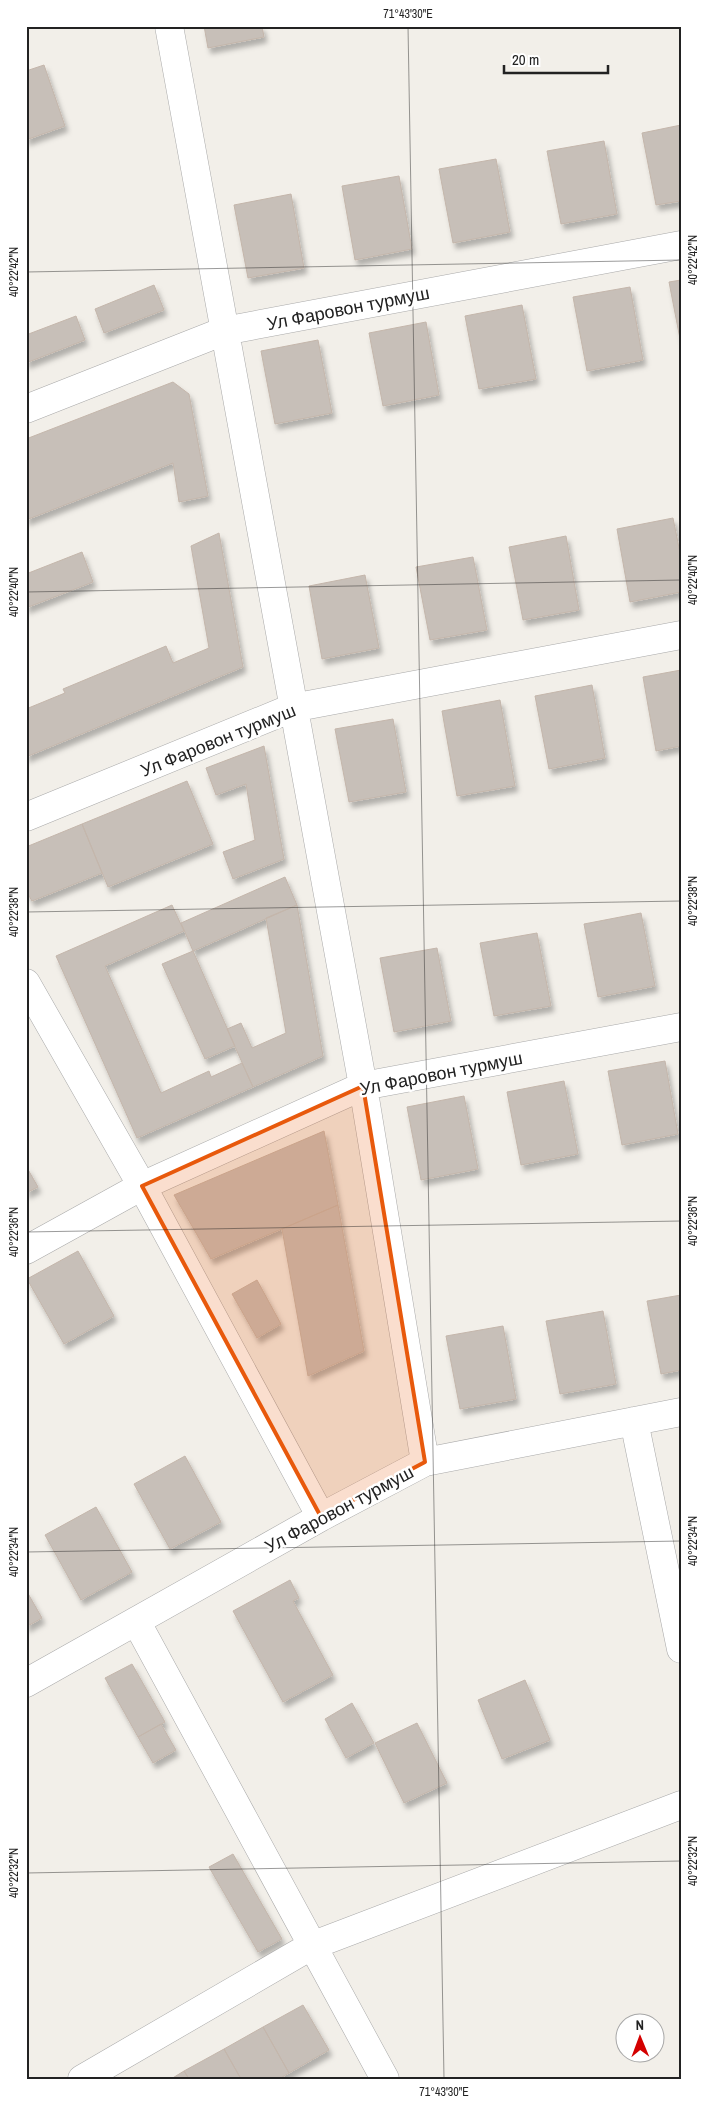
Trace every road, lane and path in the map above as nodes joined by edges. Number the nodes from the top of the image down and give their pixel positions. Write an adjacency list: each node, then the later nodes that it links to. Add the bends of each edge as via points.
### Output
1 (169, 26): 3 (street)
2 (681, 245): 3 (street, Ул Фаровон турмуш)
3 (224, 331): 4 (street, Ул Фаровон турмуш); 6 (street)
4 (26, 410)
5 (681, 635): 6 (street, Ул Фаровон турмуш)
6 (292, 708): 7 (street, Ул Фаровон турмуш); 10 (street)
7 (26, 817)
8 (26, 983): 11 (street)
9 (681, 1027): 10 (street, Ул Фаровон турмуш)
10 (363, 1086): 11 (street, Ул Фаровон турмуш); 15 (street)
11 (142, 1186): 12 (street, Ул Фаровон турмуш); 16 (street)
12 (26, 1250)
13 (681, 1412): 14 (street, Ул Фаровон турмуш)
14 (634, 1421): 15 (street, Ул Фаровон турмуш); 18 (street)
15 (425, 1462): 16 (street, Ул Фаровон турмуш)
16 (320, 1517): 17 (street, Ул Фаровон турмуш)
17 (136, 1621): 19 (street, Ул Фаровон турмуш); 21 (street)
18 (681, 1649)
19 (26, 1684)
20 (681, 1805): 21 (street)
21 (311, 1946): 22 (street); 23 (street)
22 (82, 2079)
23 (385, 2079)

